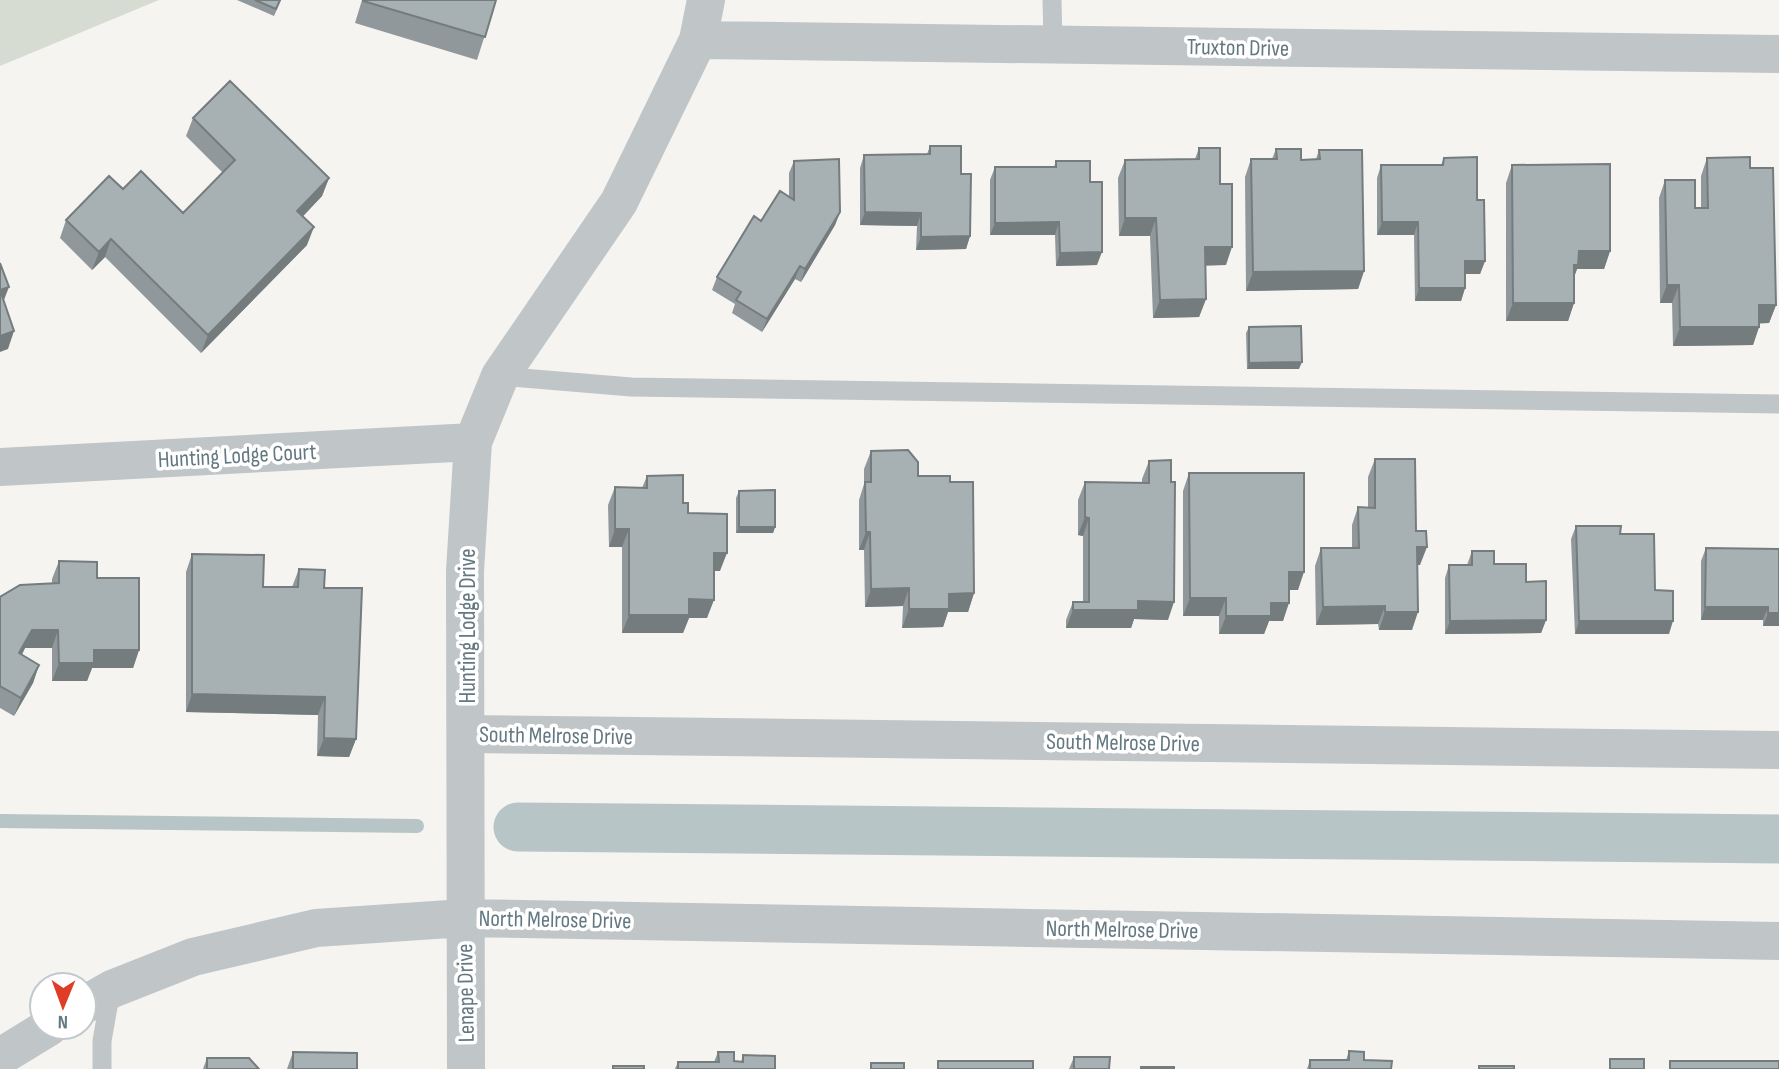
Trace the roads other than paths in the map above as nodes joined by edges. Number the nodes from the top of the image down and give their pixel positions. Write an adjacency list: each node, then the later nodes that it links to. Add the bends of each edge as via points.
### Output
1 (706, 0): 3 (street, Hunting Lodge Drive)
2 (1052, 0): 4 (lane)
3 (698, 40): 4 (street, Truxton Drive); 6 (street, Hunting Lodge Drive, via 619,202)
4 (1053, 45): 5 (street, Truxton Drive)
5 (1779, 54)
6 (500, 376): 7 (lane, via 645,388); 8 (street, Hunting Lodge Drive)
7 (1779, 404)
8 (473, 442): 9 (street, Hunting Lodge Court); 10 (street, Hunting Lodge Drive, via 465,571)
9 (0, 467)
10 (467, 734): 11 (street, South Melrose Drive); 12 (street, Hunting Lodge Drive)
11 (1779, 750)
12 (464, 918): 13 (street, North Melrose Drive); 14 (street, via 316,928 192,957); 18 (street, Lenape Drive)
13 (1779, 941)
14 (98, 997): 17 (lane)
15 (28, 1039): 16 (street)
16 (0, 1056)
17 (102, 1069)
18 (466, 1069)

